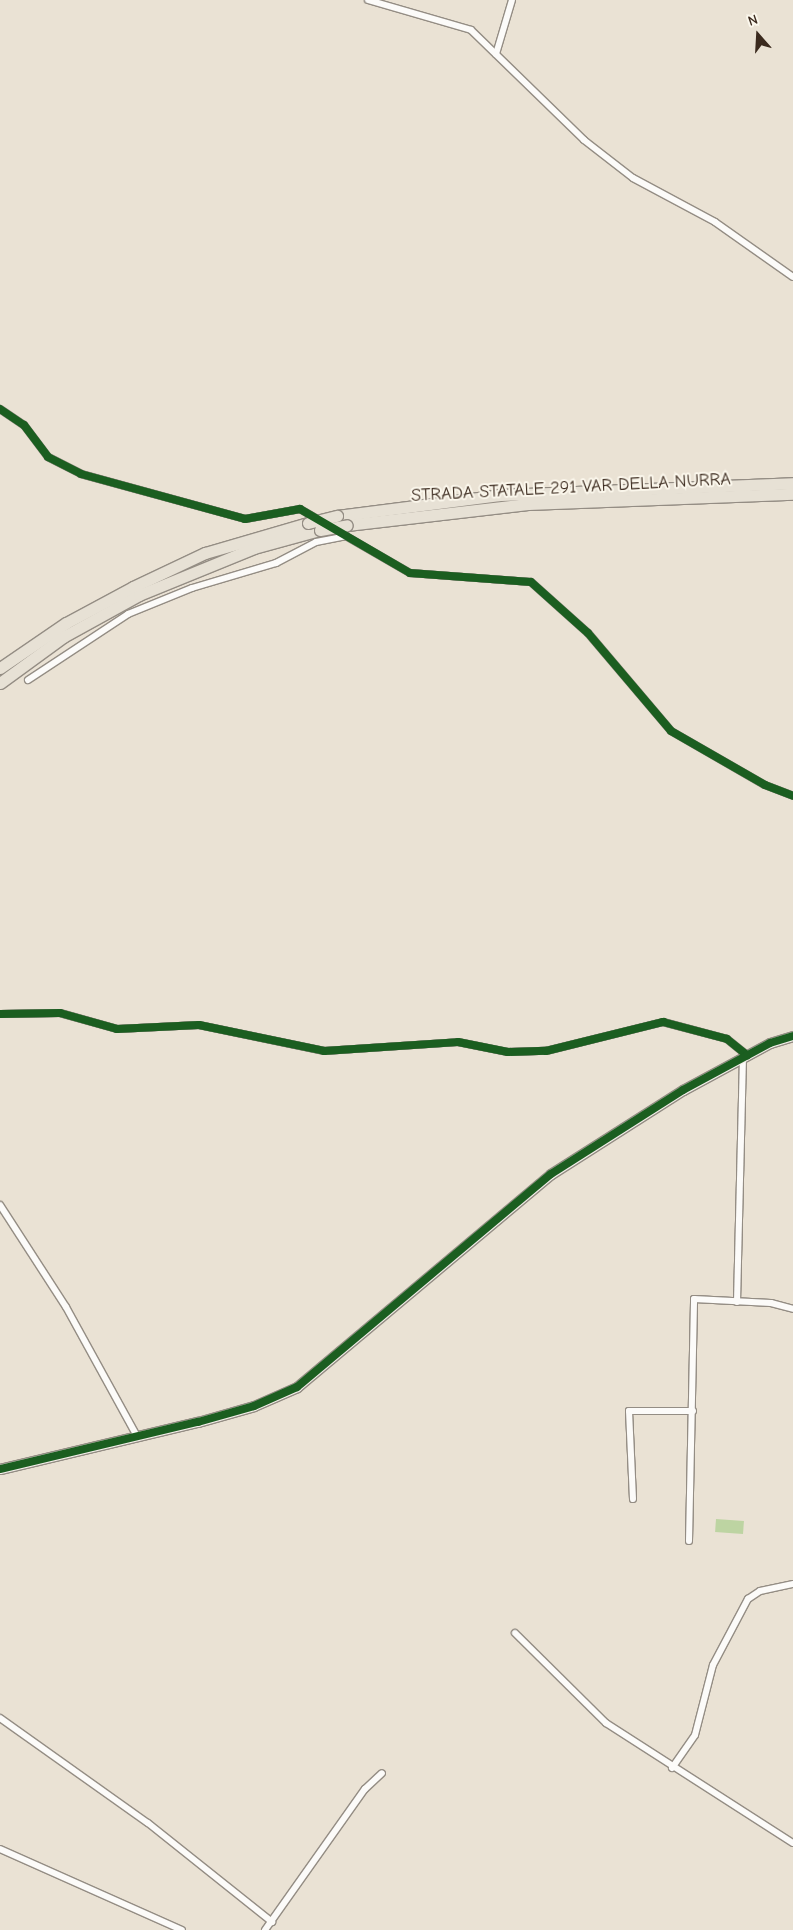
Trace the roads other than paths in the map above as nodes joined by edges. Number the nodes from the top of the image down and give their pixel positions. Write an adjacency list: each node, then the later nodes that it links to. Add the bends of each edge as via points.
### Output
1 (368, 0): 3 (street, via 471,30)
2 (512, 0): 3 (street)
3 (496, 54): 4 (street, via 584,140 633,178 715,222)
4 (793, 278)
5 (0, 409): 8 (street, via 24,426 48,457 82,474 245,520 300,510)
6 (793, 483): 9 (highway, STRADA STATALE 291 VAR DELLA NURRA, bridge, via 500,495 337,516 205,553 133,586 66,623)
7 (793, 494): 8 (highway, STRADA STATALE 291 VAR DELLA NURRA, via 528,504)
8 (347, 530): 10 (street, via 276,563 192,588 128,614); 11 (highway, STRADA STATALE 291 VAR DELLA NURRA, bridge, via 320,530 254,548 139,595 63,637); 12 (street, via 410,573 531,582 588,633 671,731 764,785)
9 (0, 668)
10 (28, 680)
11 (0, 683)
12 (793, 796)
13 (0, 1014): 15 (street, via 60,1013 117,1030 199,1025 324,1051 458,1042 508,1052 546,1051 663,1022 727,1039)
14 (793, 1036): 15 (street)
15 (745, 1056): 17 (street); 20 (street, via 551,1174 297,1387 254,1406)
16 (0, 1205): 20 (street, via 66,1307)
17 (737, 1302): 18 (street); 19 (street, via 694,1299)
18 (793, 1309)
19 (693, 1411): 22 (street, via 629,1411); 23 (street)
20 (136, 1436): 21 (street)
21 (0, 1469)
22 (633, 1499)
23 (689, 1541)
24 (793, 1584): 27 (street, via 760,1591 748,1599 713,1665 695,1735)
25 (515, 1633): 27 (street, via 606,1723)
26 (0, 1718): 31 (street, via 148,1823)
27 (672, 1768): 29 (street)
28 (382, 1773): 31 (street, via 365,1789)
29 (793, 1843)
30 (0, 1850): 32 (street)
31 (272, 1922): 33 (street)
32 (182, 1930)
33 (265, 1930)

